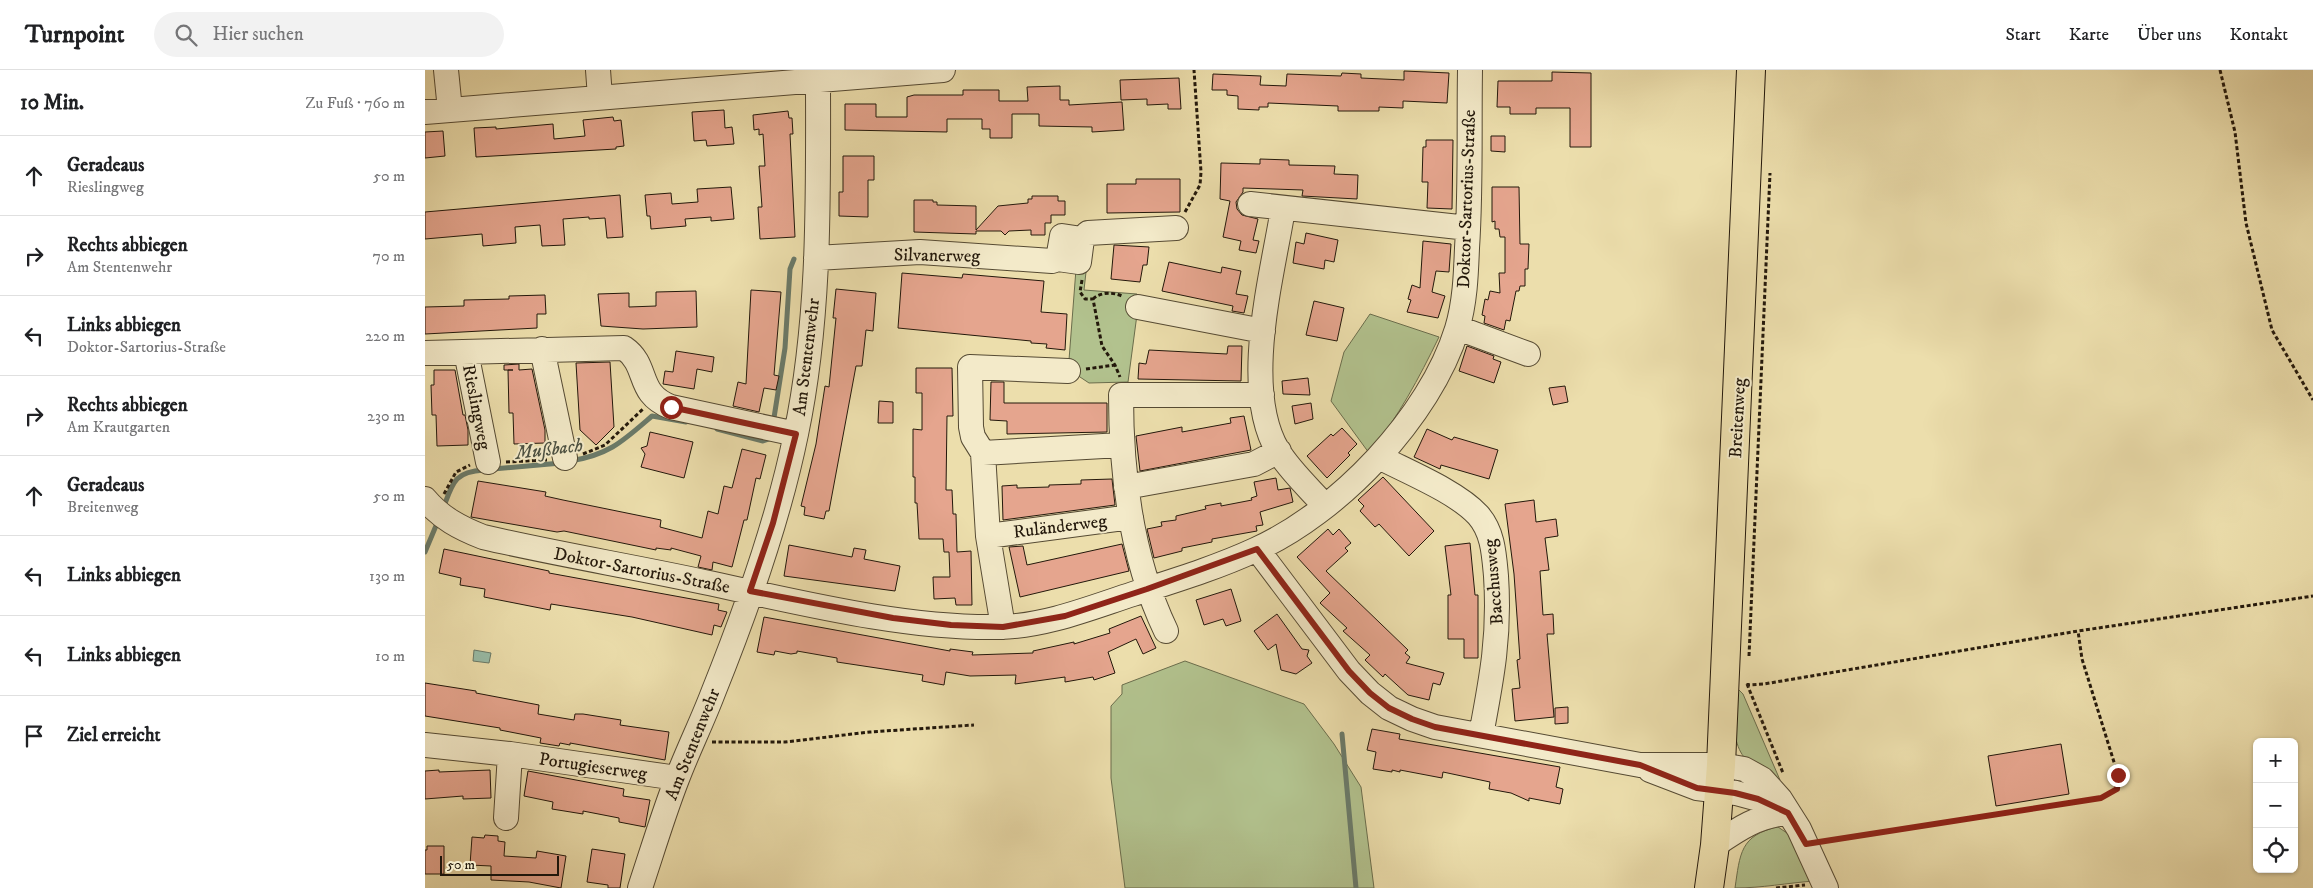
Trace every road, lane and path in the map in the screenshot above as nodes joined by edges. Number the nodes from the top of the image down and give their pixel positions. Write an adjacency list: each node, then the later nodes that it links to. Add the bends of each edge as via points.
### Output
1 (446, 70): 10 (street)
2 (598, 70): 9 (street)
3 (943, 70): 8 (street)
4 (1194, 70): 15 (path, via 1200,184)
5 (1470, 70): 16 (street, Doktor-Sartorius-Straße)
6 (1751, 70): 52 (main road, Breitenweg)
7 (2220, 70): 32 (path, via 2235,132 2246,223 2272,330)
8 (818, 75): 9 (street); 18 (street, Am Stentenwehr)
9 (600, 98): 10 (street)
10 (449, 110): 11 (street)
11 (425, 112)
12 (1770, 170): 52 (path, via 1761,409)
13 (1250, 204): 14 (street)
14 (1283, 209): 16 (street); 22 (street)
15 (1176, 228): 17 (street, Silvanerweg, via 1088,233)
16 (1468, 228): 21 (street, Doktor-Sartorius-Straße)
17 (1073, 253): 18 (street, Silvanerweg, via 1052,261 919,252); 19 (path, via 1084,272 1080,292 1085,300)
18 (816, 258): 33 (street, Am Stentenwehr, via 808,354)
19 (1093, 299): 20 (path, via 1098,294 1120,294); 27 (path, via 1102,346)
20 (1138, 307): 22 (street)
21 (1458, 328): 26 (street); 37 (street, Doktor-Sartorius-Straße, via 1429,389)
22 (1263, 331): 30 (street)
23 (543, 349): 24 (street, Rieslingweg); 31 (street, Rieslingweg, via 624,348 633,354); 38 (street)
24 (466, 352): 25 (street, Rieslingweg); 39 (street, Rieslingweg)
25 (425, 353)
26 (1528, 354)
27 (1115, 365): 28 (path); 29 (path)
28 (1068, 371): 36 (street, Ruländerweg, via 971,368 971,427)
29 (1121, 395): 30 (street); 34 (street)
30 (1262, 395): 35 (street, via 1271,434)
31 (654, 398): 33 (street, via 671,407); 38 (path, via 605,445)
32 (2313, 400)
33 (781, 431): 47 (street, Am Stentenwehr, via 775,514)
34 (1121, 445): 36 (street); 40 (street)
35 (1279, 451): 40 (street, via 1254,464); 41 (street)
36 (983, 453): 44 (street, Ruländerweg)
37 (1379, 457): 41 (street, Doktor-Sartorius-Straße); 56 (street, Bacchusweg, via 1464,503 1487,526 1495,568 1498,636)
38 (565, 458): 39 (path)
39 (488, 462): 42 (path, via 473,464 456,472)
40 (1126, 487): 43 (street)
41 (1325, 506): 45 (street, Doktor-Sartorius-Straße)
42 (434, 513): 47 (street, Doktor-Sartorius-Straße, via 483,537)
43 (1131, 517): 44 (street, Ruländerweg); 46 (street)
44 (988, 536): 49 (street, Ruländerweg)
45 (1257, 549): 46 (street, Doktor-Sartorius-Straße); 56 (street, via 1349,671 1370,693 1389,708 1412,719 1435,727)
46 (1147, 589): 49 (street, Doktor-Sartorius-Straße, via 1065,616); 50 (street)
47 (750, 591): 49 (street, Doktor-Sartorius-Straße, via 893,618); 57 (street, Am Stentenwehr)
48 (2313, 596): 51 (path)
49 (1003, 627)
50 (1166, 631)
51 (2078, 631): 54 (path); 65 (path, via 2082,659 2118,775 2117,789 2101,798)
52 (1737, 660): 54 (path); 62 (main road, Breitenweg)
53 (1748, 675): 54 (path)
54 (1747, 685): 60 (path)
55 (974, 725): 57 (path, via 785,742)
56 (1481, 735): 62 (street, via 1640,765 1687,785)
57 (693, 743): 61 (street, Am Stentenwehr)
58 (425, 745): 59 (street, Portugieserweg)
59 (509, 754): 61 (street, Portugieserweg); 64 (street)
60 (1785, 777)
61 (677, 778): 68 (street, Am Stentenwehr)
62 (1720, 778): 63 (street); 66 (main road, Breitenweg)
63 (1788, 813): 65 (street); 66 (street, via 1751,822)
64 (507, 818)
65 (1806, 844): 67 (street)
66 (1715, 845): 69 (main road, Breitenweg)
67 (1825, 887): 70 (path, via 1791,885)
68 (640, 888)
69 (1709, 888)
70 (1776, 888)

